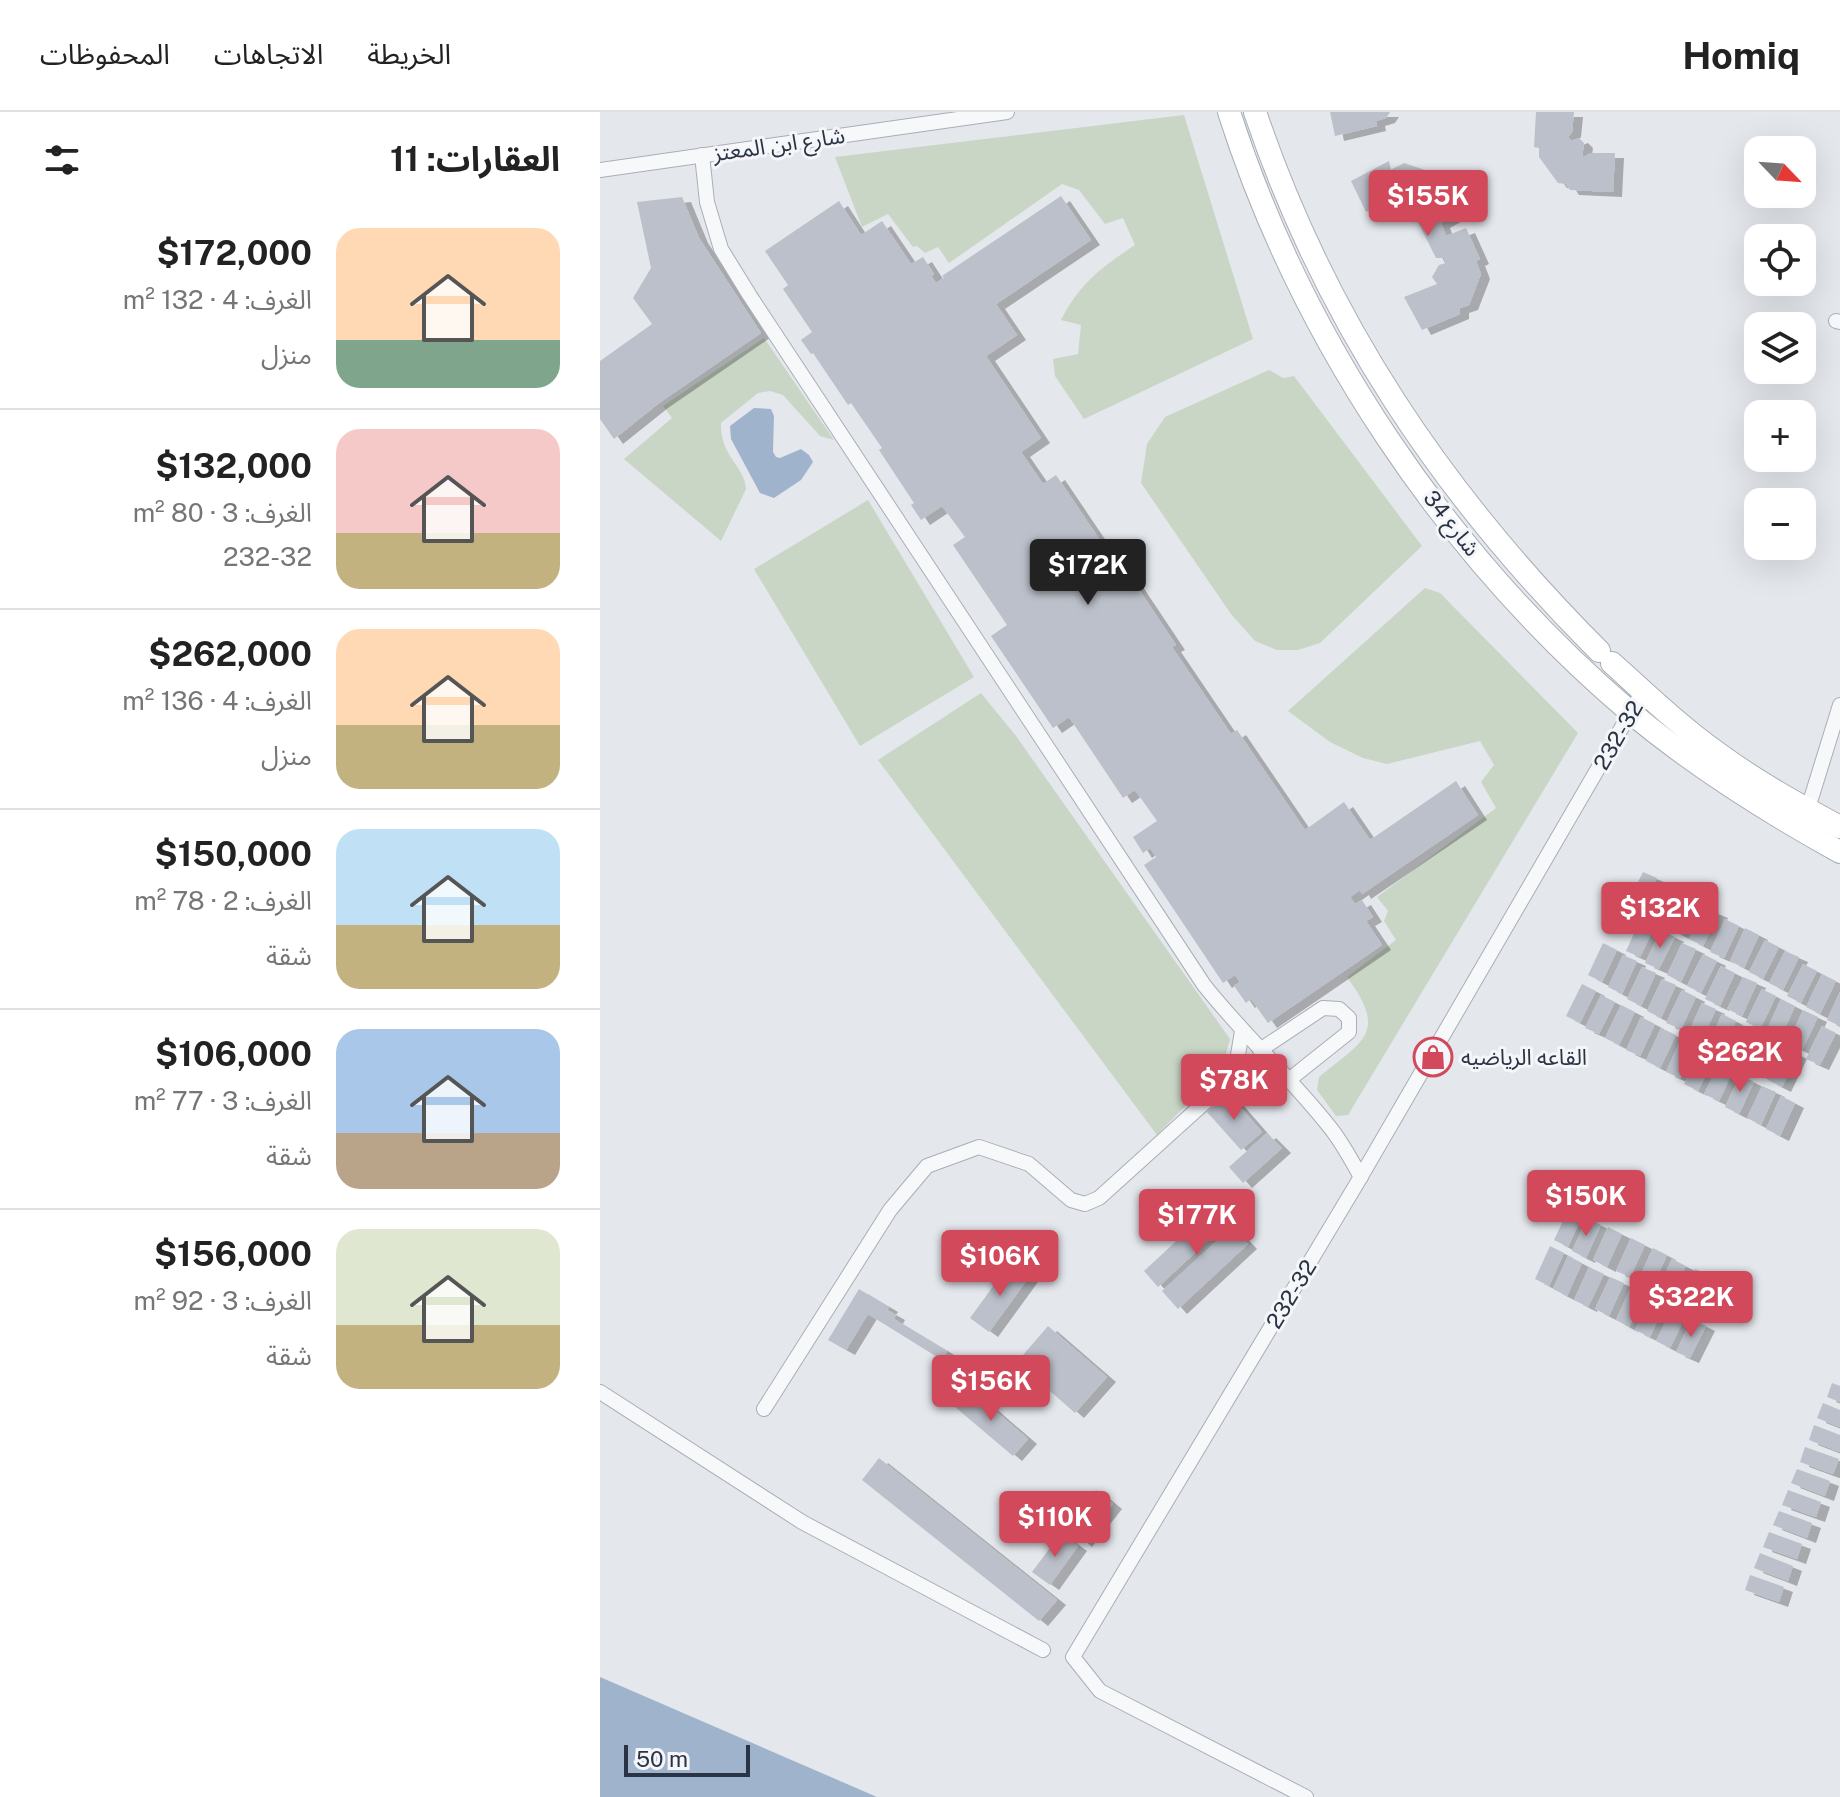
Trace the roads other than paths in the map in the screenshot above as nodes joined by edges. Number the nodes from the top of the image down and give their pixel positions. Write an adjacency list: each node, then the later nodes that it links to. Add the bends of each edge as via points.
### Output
1 (1007, 112): 4 (street, شارع ابن المعتز)
2 (1229, 112): 8 (main road, شارع 34, via 1261,200 1307,299 1391,441 1489,571 1558,646)
3 (1255, 112): 6 (main road, شارع 34, via 1321,274 1399,410 1478,520 1557,609)
4 (702, 155): 5 (street, شارع ابن المعتز); 13 (street, via 707,202 721,249 1204,985)
5 (600, 170)
6 (1643, 691): 8 (street, 232-32); 9 (main road, شارع 34, via 1721,756)
7 (1840, 705): 9 (street)
8 (1630, 712): 11 (main road, شارع 34); 16 (street, 232-32)
9 (1807, 809): 10 (main road, شارع 34); 11 (street)
10 (1840, 827)
11 (1803, 832): 12 (main road, شارع 34)
12 (1840, 852)
13 (1242, 1031): 14 (street); 18 (street, via 1237,1061 1223,1086 1099,1198 1085,1204 1071,1200 1029,1164 979,1147 927,1166 890,1210)
14 (1260, 1050): 15 (street); 15 (street, via 1323,1008 1339,1009 1349,1018 1349,1032)
15 (1290, 1079): 16 (street, via 1331,1128)
16 (1361, 1177): 20 (street, 232-32, via 1073,1657 1100,1691)
17 (600, 1392): 19 (street, via 802,1522)
18 (764, 1409)
19 (1043, 1650)
20 (1306, 1797)

